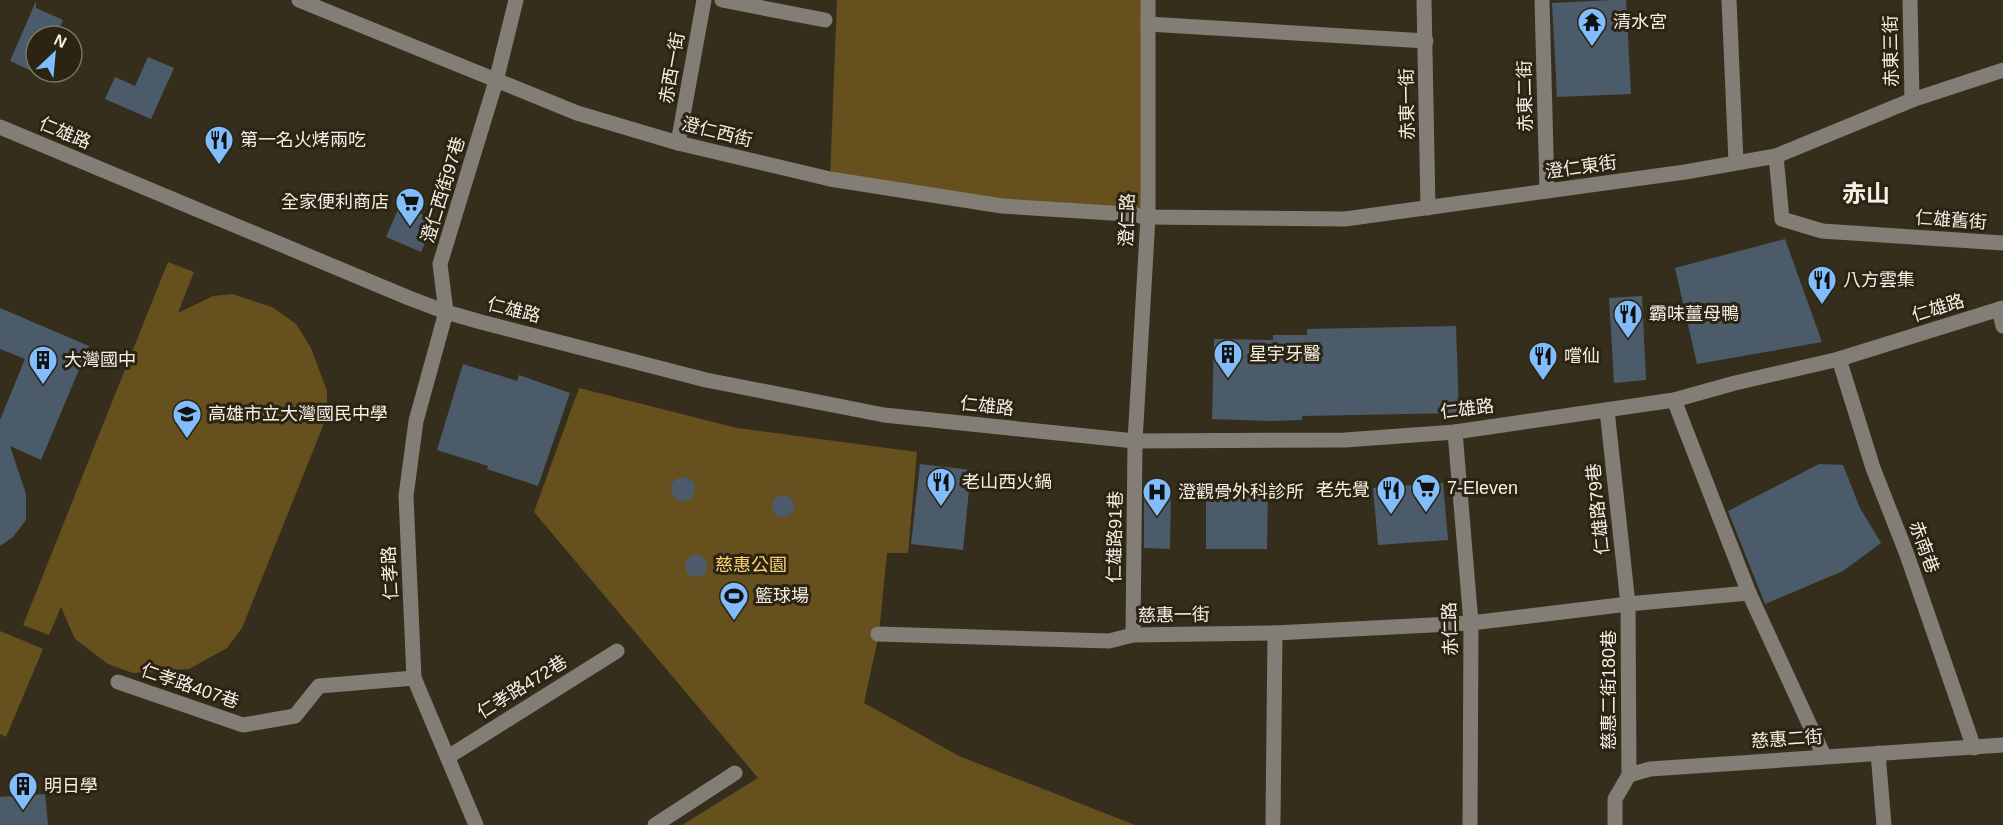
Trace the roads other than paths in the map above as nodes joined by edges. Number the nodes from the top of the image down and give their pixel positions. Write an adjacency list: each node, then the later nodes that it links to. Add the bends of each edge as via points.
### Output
1 (299, 0): 10 (street, 澄仁西街)
2 (516, 0): 15 (street)
3 (704, 0): 18 (street, 赤西一街)
4 (722, 0): 11 (street)
5 (1148, 0): 12 (street, 澄仁路)
6 (1424, 0): 13 (street, 赤東一街)
7 (1542, 0): 21 (street, 赤東二街)
8 (1729, 0): 20 (street)
9 (1910, 0): 16 (street, 赤東三街)
10 (335, 7): 15 (street, 澄仁西街)
11 (825, 20)
12 (1148, 24): 13 (street); 23 (street, 澄仁路)
13 (1426, 40): 22 (street, 赤東一街)
14 (2003, 70): 16 (street, 澄仁東街)
15 (496, 81): 18 (street, 澄仁西街, via 577,112); 26 (street, 澄仁西街97巷, via 440,264)
16 (1912, 100): 19 (street, 澄仁東街)
17 (0, 127): 26 (street, 仁雄路)
18 (678, 143): 23 (street, 澄仁西街, via 830,179 1002,206)
19 (1776, 156): 20 (street, 澄仁東街); 24 (street, 仁雄舊街, via 1782,219 1821,231)
20 (1736, 162): 21 (street, 澄仁東街)
21 (1547, 191): 22 (street, 澄仁東街)
22 (1428, 208): 23 (street, 澄仁東街, via 1345,219)
23 (1148, 217): 32 (street, 澄仁路)
24 (2003, 243)
25 (2001, 309): 27 (street); 28 (street, 仁雄路)
26 (446, 312): 32 (street, 仁雄路, via 706,380 884,415); 40 (street, 仁孝路, via 416,421 405,496)
27 (2003, 326)
28 (1839, 358): 29 (street, 仁雄路); 43 (street, 赤南巷)
29 (1674, 400): 30 (street, 仁雄路); 33 (street)
30 (1607, 410): 31 (street, 仁雄路); 34 (street, 仁雄路79巷)
31 (1455, 432): 32 (street, 仁雄路, via 1345,440); 35 (street, 赤仁路)
32 (1135, 441): 38 (street, 仁雄路91巷)
33 (1749, 593): 34 (street); 45 (street)
34 (1628, 604): 35 (street); 48 (street, 慈惠二街180巷)
35 (1471, 623): 36 (street, 慈惠一街); 52 (street, 赤仁路)
36 (1275, 633): 38 (street, 慈惠一街); 49 (street)
37 (879, 634): 38 (street, 慈惠一街, via 1108,641)
38 (1132, 635)
39 (617, 651): 46 (street, 仁孝路472巷)
40 (414, 678): 41 (street, 仁孝路407巷, via 319,686 294,716 243,725); 46 (street, 仁孝路)
41 (118, 682)
42 (2003, 745): 43 (street, 慈惠二街)
43 (1974, 748): 44 (street, 慈惠二街)
44 (1878, 753): 45 (street, 慈惠二街); 54 (street)
45 (1824, 756): 48 (street, 慈惠二街, via 1650,769)
46 (448, 757): 50 (street, 仁孝路)
47 (735, 773): 51 (street)
48 (1629, 775): 53 (street, via 1615,799)
49 (1273, 822)
50 (476, 825)
51 (655, 825)
52 (1470, 825)
53 (1615, 825)
54 (1884, 825)

